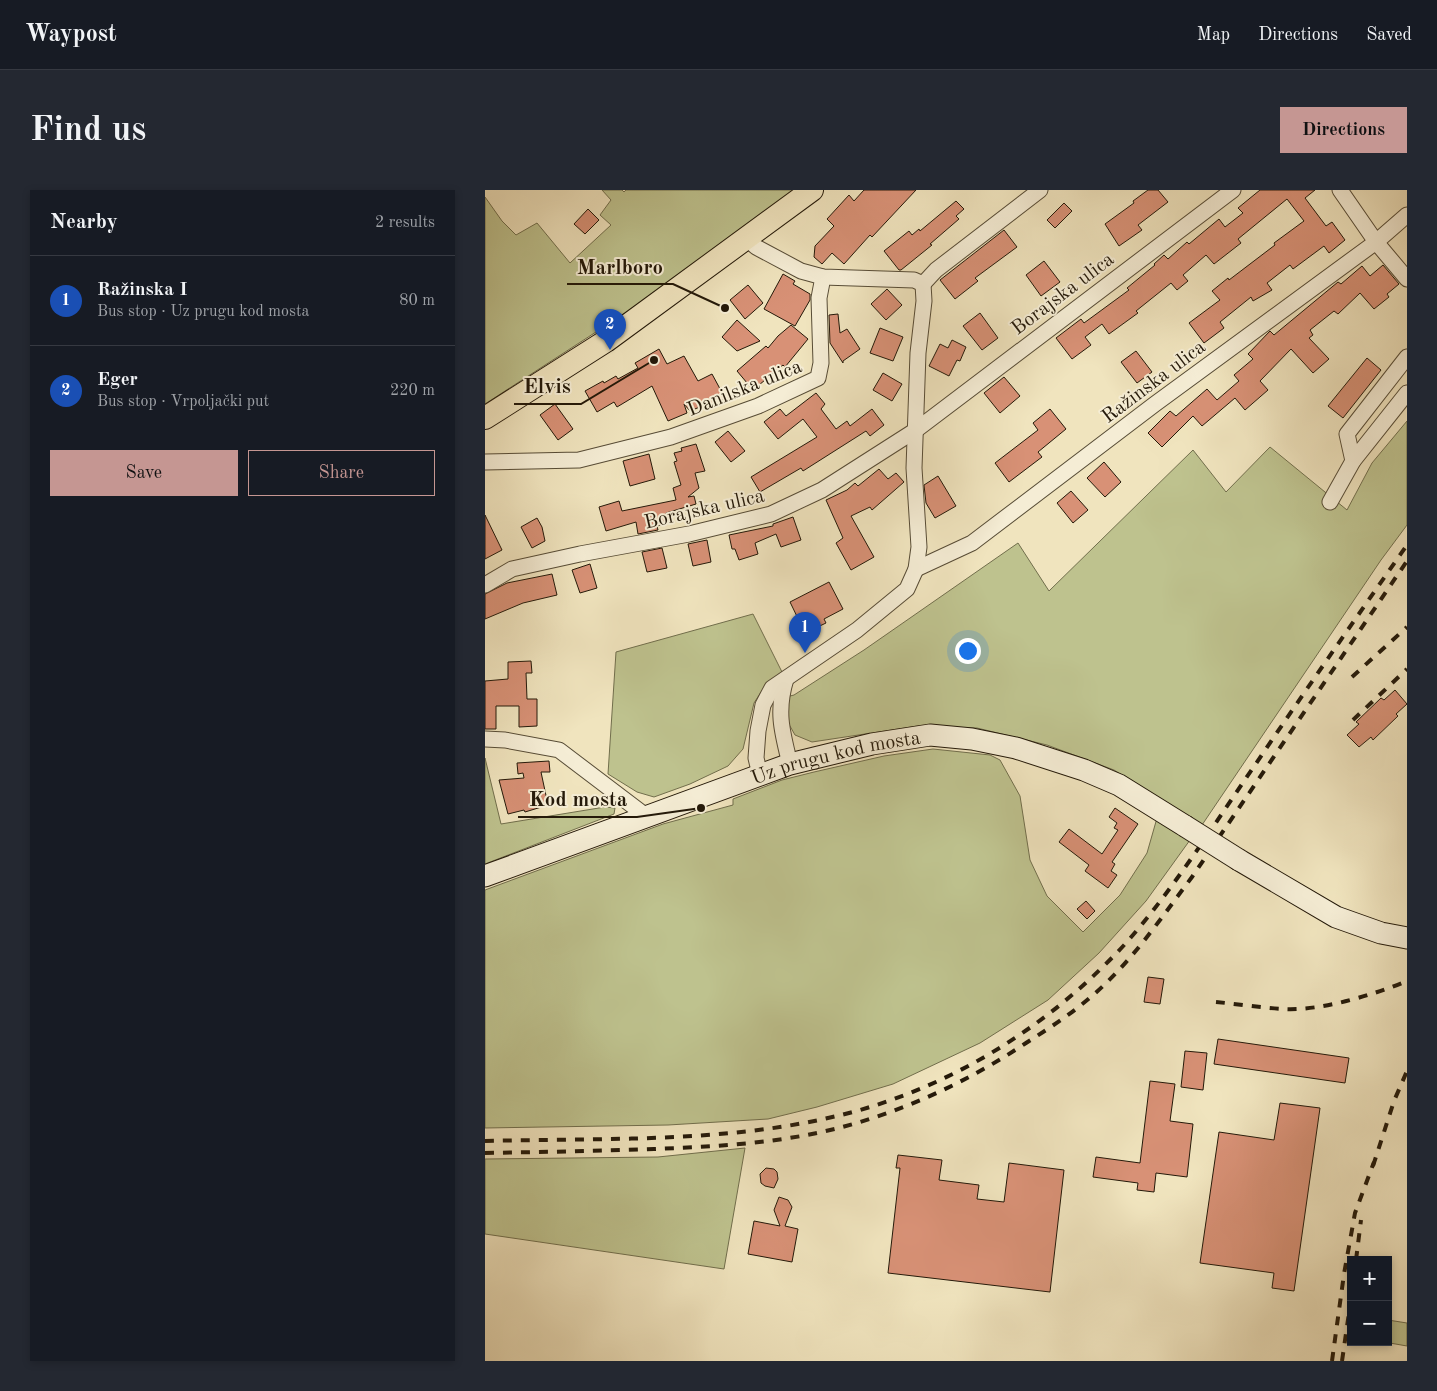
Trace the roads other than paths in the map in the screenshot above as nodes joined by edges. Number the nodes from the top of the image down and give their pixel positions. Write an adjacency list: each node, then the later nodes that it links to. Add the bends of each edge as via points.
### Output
1 (812, 190): 6 (main road)
2 (1040, 190): 10 (street, via 936,270)
3 (1233, 190): 14 (street, Borajska ulica)
4 (1340, 190): 7 (street)
5 (1407, 215): 7 (street, Ražinska ulica)
6 (747, 239): 8 (street, via 801,270); 13 (main road, via 606,341)
7 (1375, 242): 9 (street); 18 (street, Ražinska ulica, via 971,543)
8 (823, 277): 10 (street, via 908,280); 16 (street, Danilska ulica, via 819,298 821,363 818,378 758,406 662,440 579,460)
9 (1407, 279)
10 (923, 284): 14 (street)
11 (1407, 357): 15 (street, via 1347,434)
12 (1407, 393): 15 (street)
13 (485, 418)
14 (916, 430): 18 (street, via 914,468 919,547); 19 (street, Borajska ulica, via 822,490 771,514 689,534 512,568)
15 (1353, 461): 17 (street)
16 (485, 462)
17 (1330, 502)
18 (916, 569): 20 (street, via 907,589 857,630)
19 (485, 585)
20 (786, 679): 22 (street, via 780,717); 23 (street, via 772,688 763,705 756,758)
21 (485, 739): 24 (street, via 559,750)
22 (790, 764): 23 (street, Uz prugu kod mosta); 26 (street, Uz prugu kod mosta, bridge, via 872,744 930,735 1016,748 1119,785 1336,917 1381,933)
23 (760, 775): 24 (street, Uz prugu kod mosta)
24 (646, 816): 25 (street, Uz prugu kod mosta)
25 (485, 876)
26 (1407, 938)

